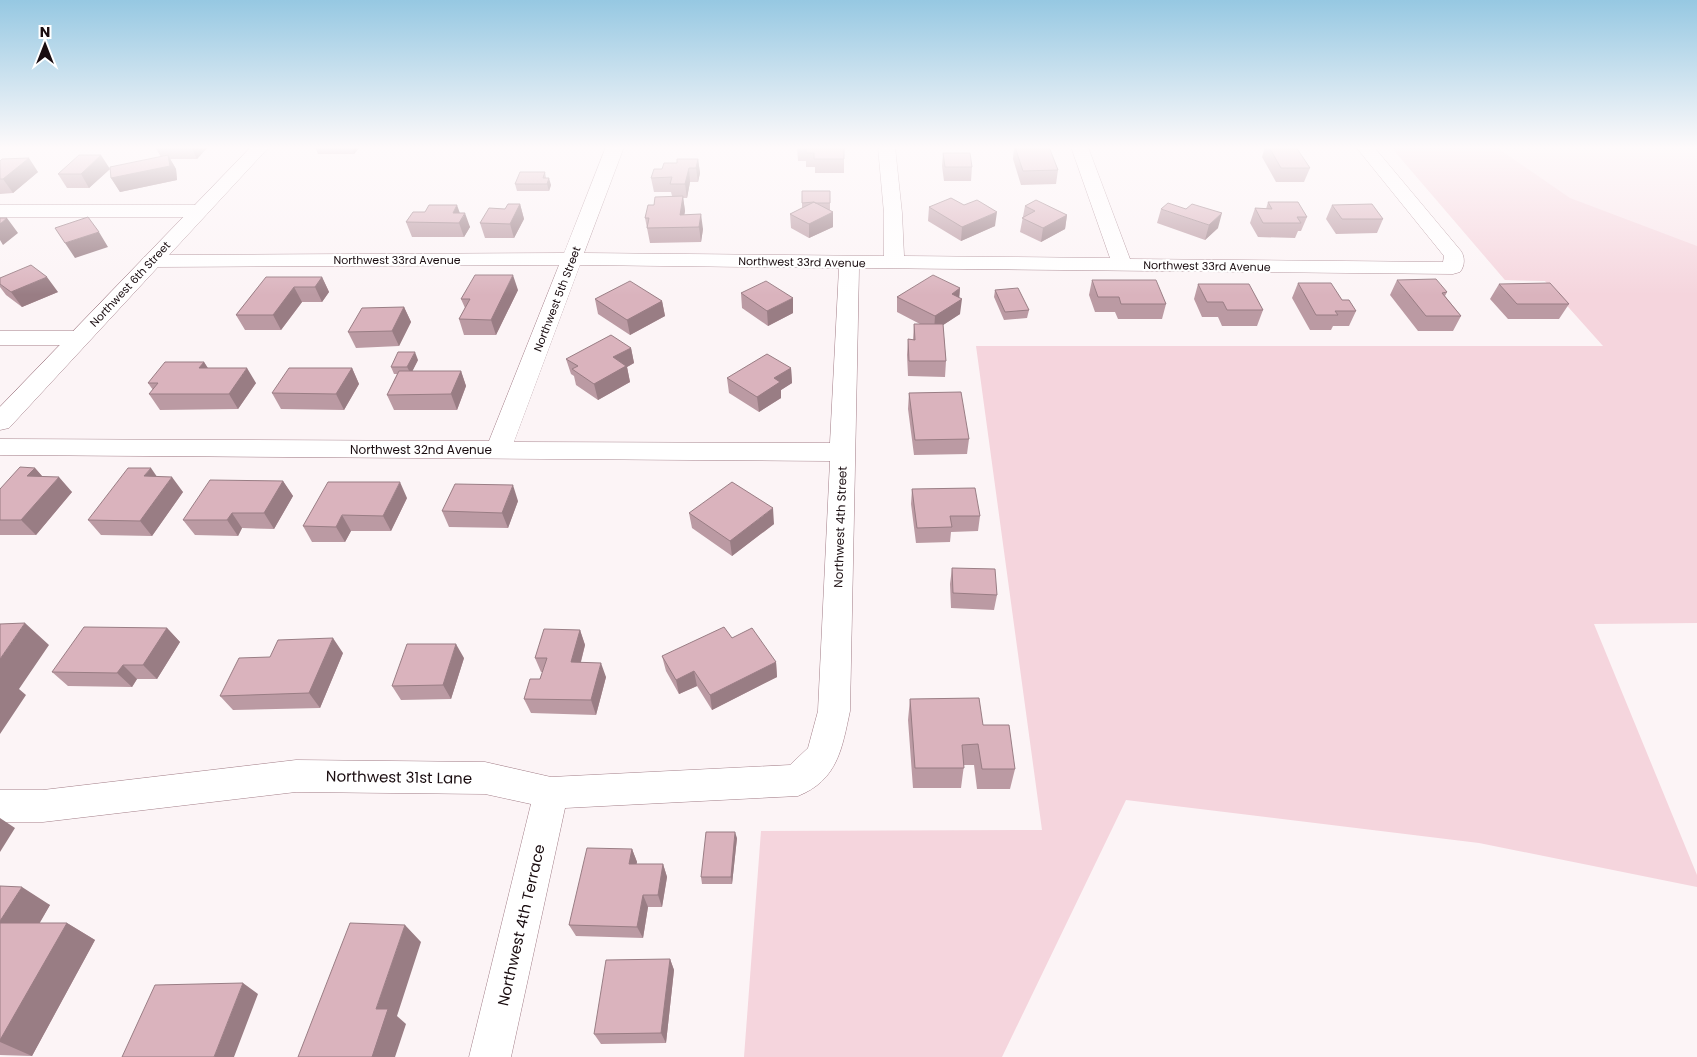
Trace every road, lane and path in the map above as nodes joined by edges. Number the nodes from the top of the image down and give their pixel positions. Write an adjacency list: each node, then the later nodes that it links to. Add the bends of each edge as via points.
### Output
1 (213, 196): 7 (street, Northwest 6th Street)
2 (597, 196): 8 (street, Northwest 5th Street)
3 (891, 196): 11 (street)
4 (1098, 196): 12 (street)
5 (1406, 196): 12 (street, Northwest 33rd Avenue, via 1454,255 1452,268)
6 (0, 211): 7 (street)
7 (199, 211): 9 (street, Northwest 6th Street)
8 (573, 260): 9 (street, Northwest 33rd Avenue); 10 (street, Northwest 33rd Avenue); 17 (street, Northwest 5th Street)
9 (151, 262): 14 (street, Northwest 6th Street)
10 (849, 263): 11 (street, Northwest 33rd Avenue); 18 (street, Northwest 4th Street)
11 (894, 263): 12 (street, Northwest 33rd Avenue)
12 (1122, 265)
13 (0, 338): 14 (street)
14 (79, 338): 15 (street, Northwest 6th Street)
15 (0, 422)
16 (0, 446): 17 (street, Northwest 32nd Avenue)
17 (498, 450): 18 (street, Northwest 32nd Avenue)
18 (842, 452): 19 (street, Northwest 4th Street, via 834,711 823,756)
19 (798, 780): 20 (street, Northwest 31st Lane)
20 (551, 793): 21 (street, Northwest 31st Lane, via 485,778 296,776 44,806); 22 (street, Northwest 4th Terrace)
21 (0, 806)
22 (490, 1057)

